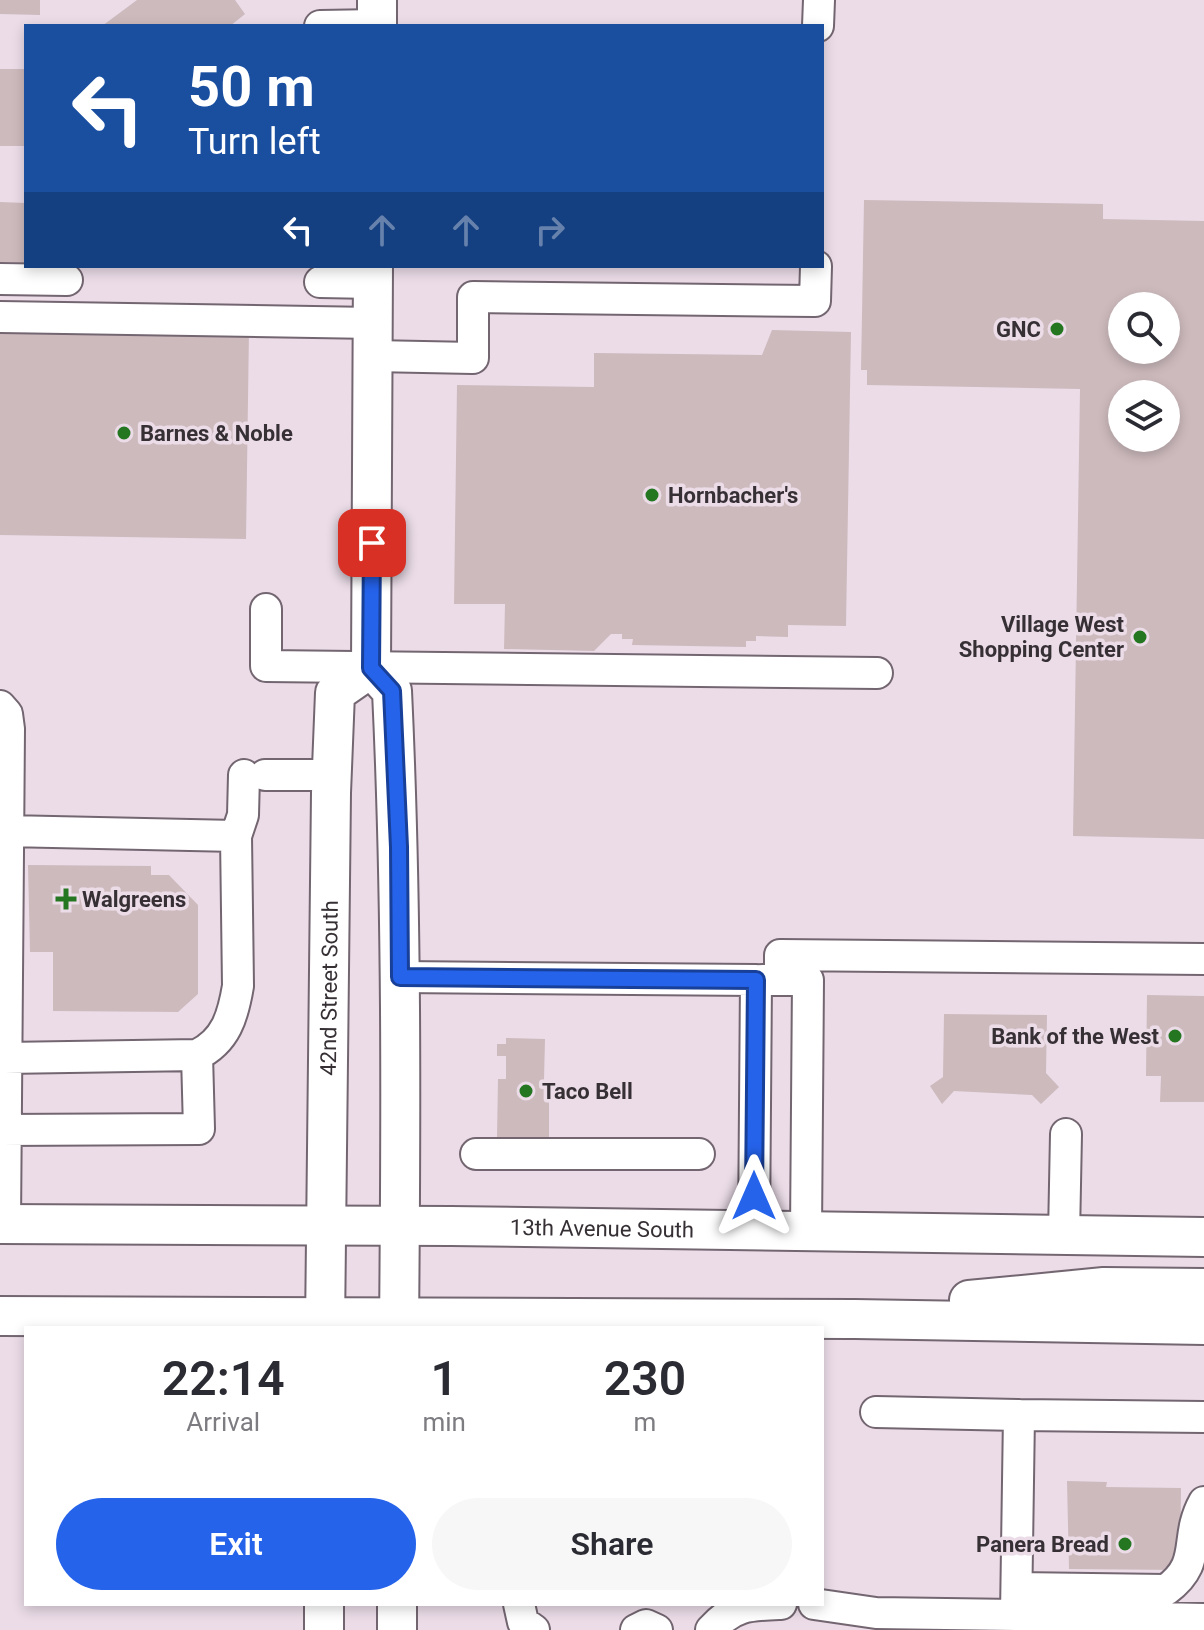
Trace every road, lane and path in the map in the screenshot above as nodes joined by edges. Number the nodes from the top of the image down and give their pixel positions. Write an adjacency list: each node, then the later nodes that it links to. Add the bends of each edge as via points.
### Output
1 (377, 0): 3 (main road)
2 (819, 0): 4 (street)
3 (377, 24)
4 (818, 24)
5 (816, 268): 11 (street, via 815,301 473,297 473,358)
6 (373, 275): 9 (street); 11 (main road)
7 (0, 279): 8 (street)
8 (67, 280)
9 (320, 282)
10 (0, 317): 11 (street)
11 (373, 339): 13 (main road)
12 (266, 609): 13 (street, via 266,666)
13 (371, 668): 14 (street); 16 (main road, 42nd Street South, via 335,693); 20 (main road, via 392,691)
14 (877, 673)
15 (4, 736): 17 (street)
16 (332, 775): 18 (street, via 254,775); 29 (main road, 42nd Street South)
17 (7, 831): 18 (street); 23 (street)
18 (236, 836): 22 (street, via 234,1011 225,1033)
19 (1204, 959): 21 (street, via 780,955)
20 (400, 977): 21 (street); 30 (main road)
21 (768, 980): 31 (street); 32 (street, via 808,980)
22 (197, 1055): 23 (street); 24 (street, via 199,1129)
23 (5, 1058): 24 (street)
24 (2, 1130): 28 (street)
25 (1066, 1134): 33 (street)
26 (476, 1154): 27 (street)
27 (699, 1154)
28 (2, 1224): 29 (main road, 13th Avenue South)
29 (327, 1225): 30 (main road, 13th Avenue South); 38 (main road, 42nd Street South)
30 (400, 1225): 31 (main road, 13th Avenue South); 39 (main road)
31 (754, 1231): 32 (main road, 13th Avenue South)
32 (806, 1232): 33 (main road, 13th Avenue South)
33 (1064, 1235): 34 (main road, 13th Avenue South)
34 (1204, 1237)
35 (1204, 1288): 37 (main road, via 1104,1287 955,1301)
36 (0, 1316): 38 (main road)
37 (855, 1319): 39 (main road); 40 (main road)
38 (325, 1323): 39 (main road)
39 (399, 1323)
40 (1204, 1325)
41 (876, 1412): 42 (street)
42 (1019, 1415): 43 (street); 50 (street)
43 (1204, 1417)
44 (1204, 1502): 50 (street, via 1198,1513 1196,1568 1181,1582 1166,1590)
45 (824, 1605): 50 (street, via 876,1613)
46 (324, 1606): 52 (main road)
47 (397, 1606): 53 (main road)
48 (519, 1606): 54 (street, via 523,1622)
49 (748, 1606): 55 (street, via 727,1613)
50 (1016, 1611): 51 (street)
51 (1204, 1619)
52 (324, 1630)
53 (397, 1630)
54 (534, 1630)
55 (711, 1630)

